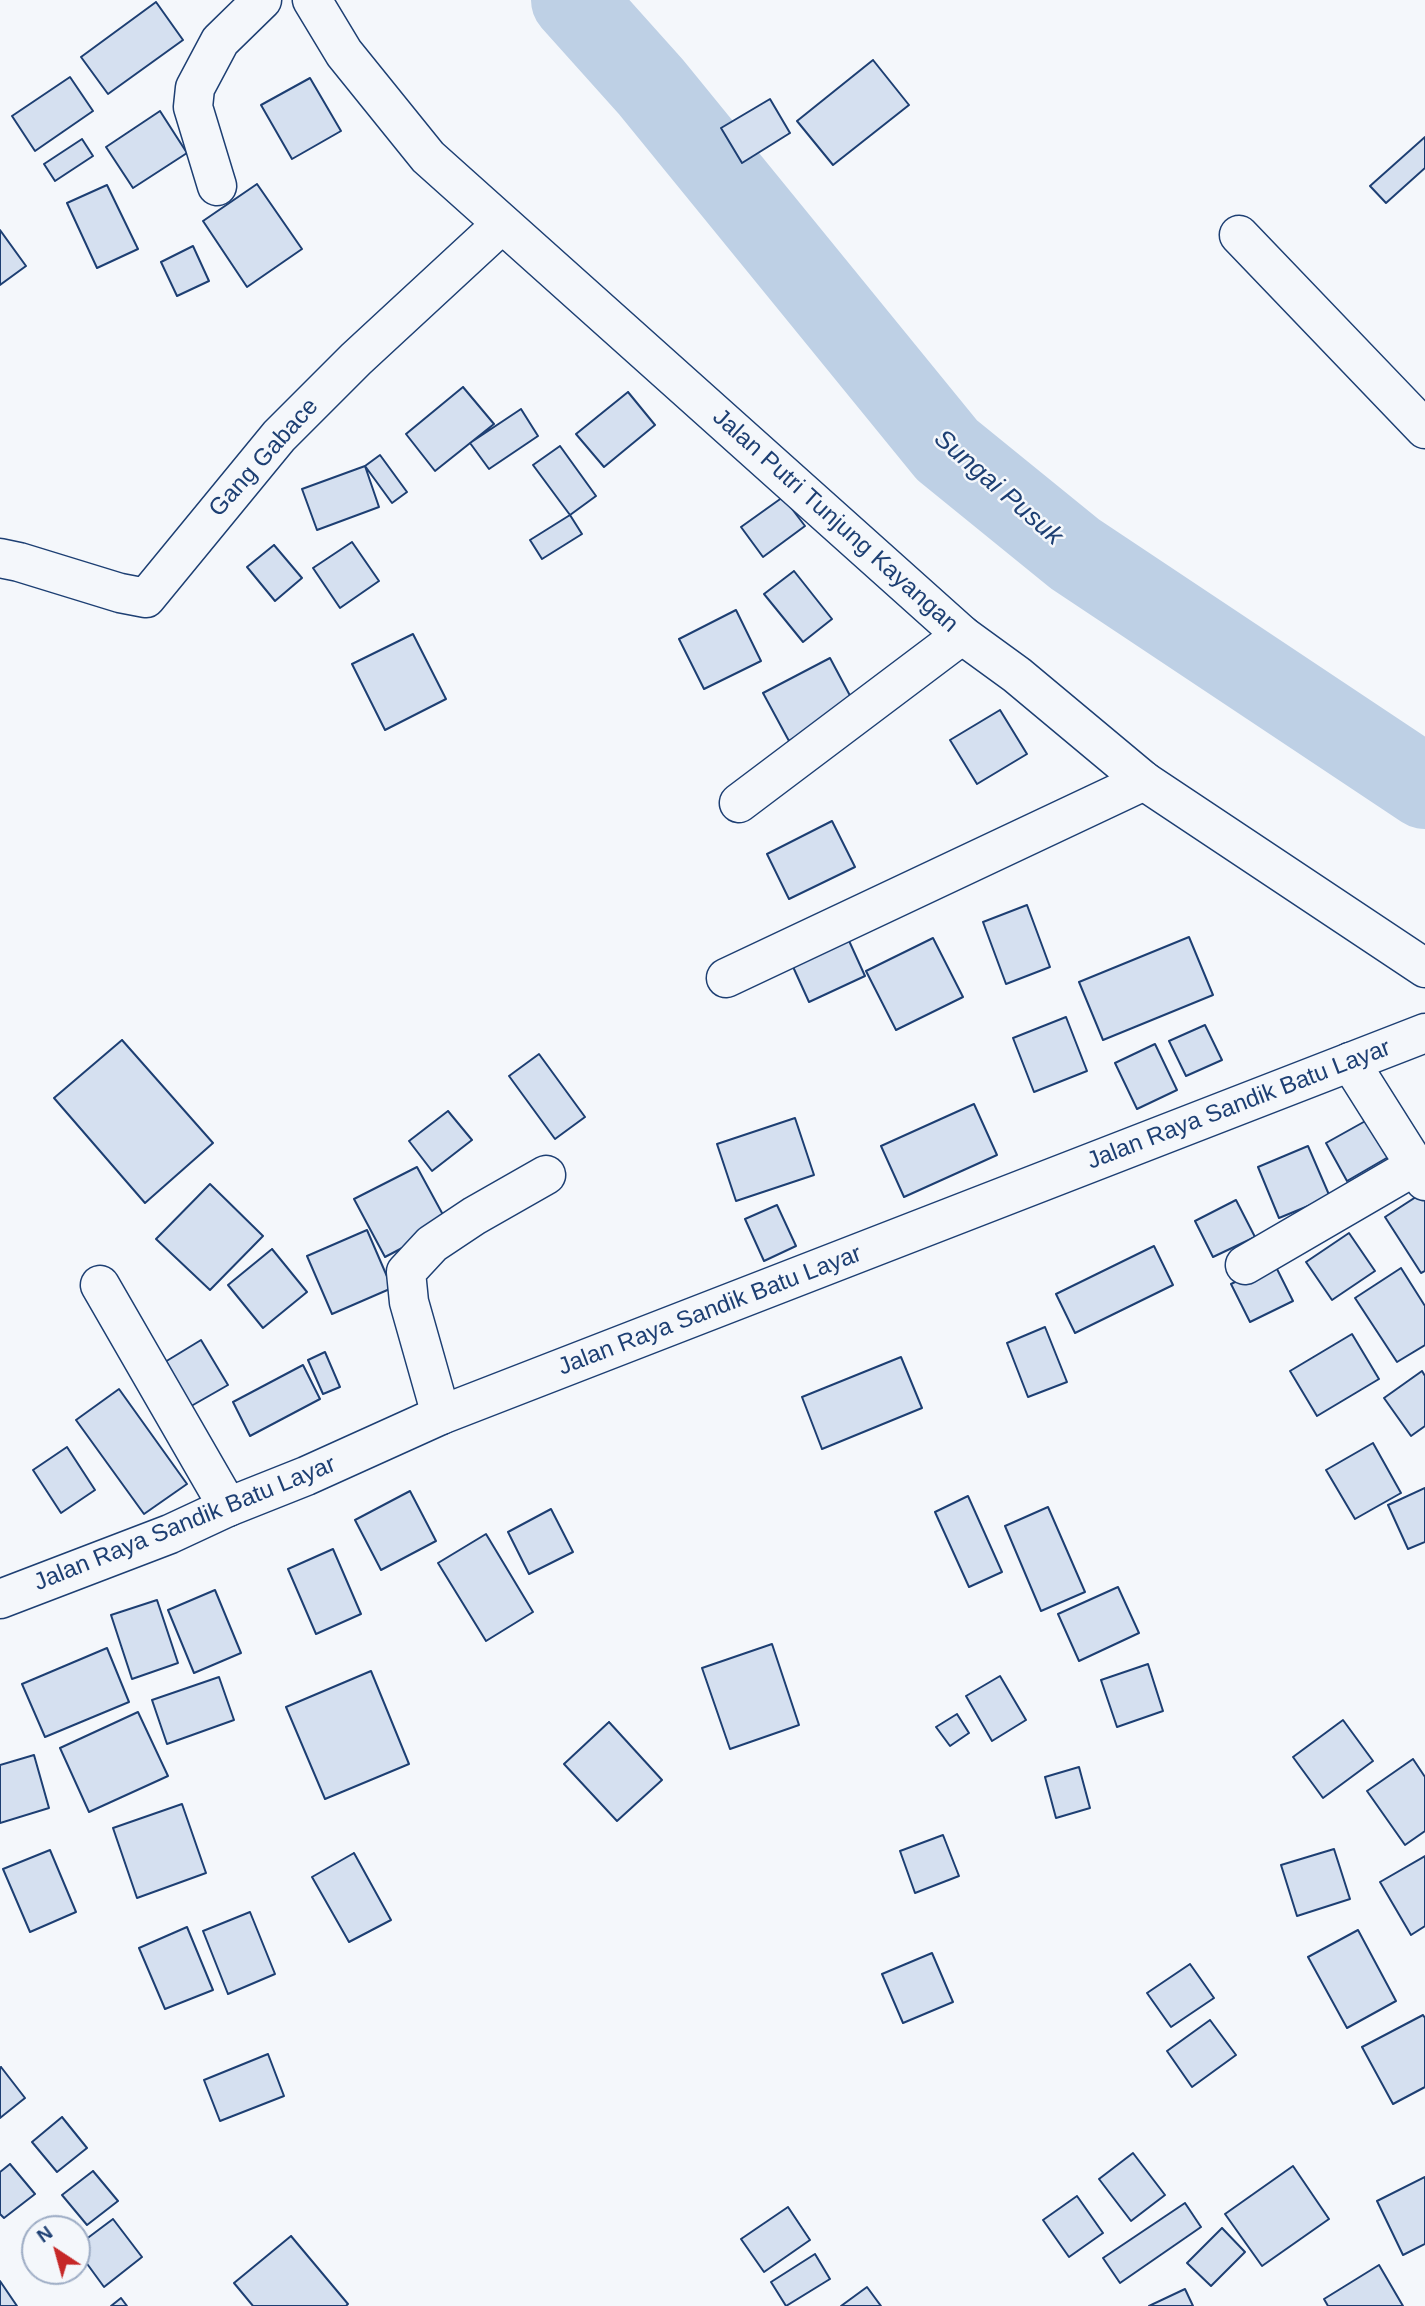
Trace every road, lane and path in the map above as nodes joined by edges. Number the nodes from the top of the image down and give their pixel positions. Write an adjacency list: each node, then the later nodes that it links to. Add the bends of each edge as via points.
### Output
1 (262, 0): 3 (street, via 220,41 195,88 193,107)
2 (312, 0): 4 (street, Jalan Putri Tunjung Kayangan, via 344,53 428,157)
3 (217, 186)
4 (502, 224): 7 (street, Gang Gabace, via 279,436 146,598); 8 (street, Jalan Putri Tunjung Kayangan)
5 (1239, 235): 6 (street)
6 (1425, 429)
7 (0, 558)
8 (962, 635): 9 (street, Jalan Putri Tunjung Kayangan); 10 (street)
9 (1144, 781): 11 (street, Jalan Putri Tunjung Kayangan); 12 (street)
10 (739, 803)
11 (1425, 968)
12 (726, 978)
13 (1425, 1033): 14 (street, Jalan Raya Sandik Batu Layar)
14 (1350, 1062): 15 (street); 19 (street, Jalan Raya Sandik Batu Layar)
15 (1420, 1173): 17 (street)
16 (546, 1175): 19 (street, via 432,1244 406,1272 409,1302)
17 (1245, 1265)
18 (100, 1285): 20 (street)
19 (441, 1415): 20 (street, Jalan Raya Sandik Batu Layar)
20 (228, 1507): 21 (street, Jalan Raya Sandik Batu Layar)
21 (0, 1599)

